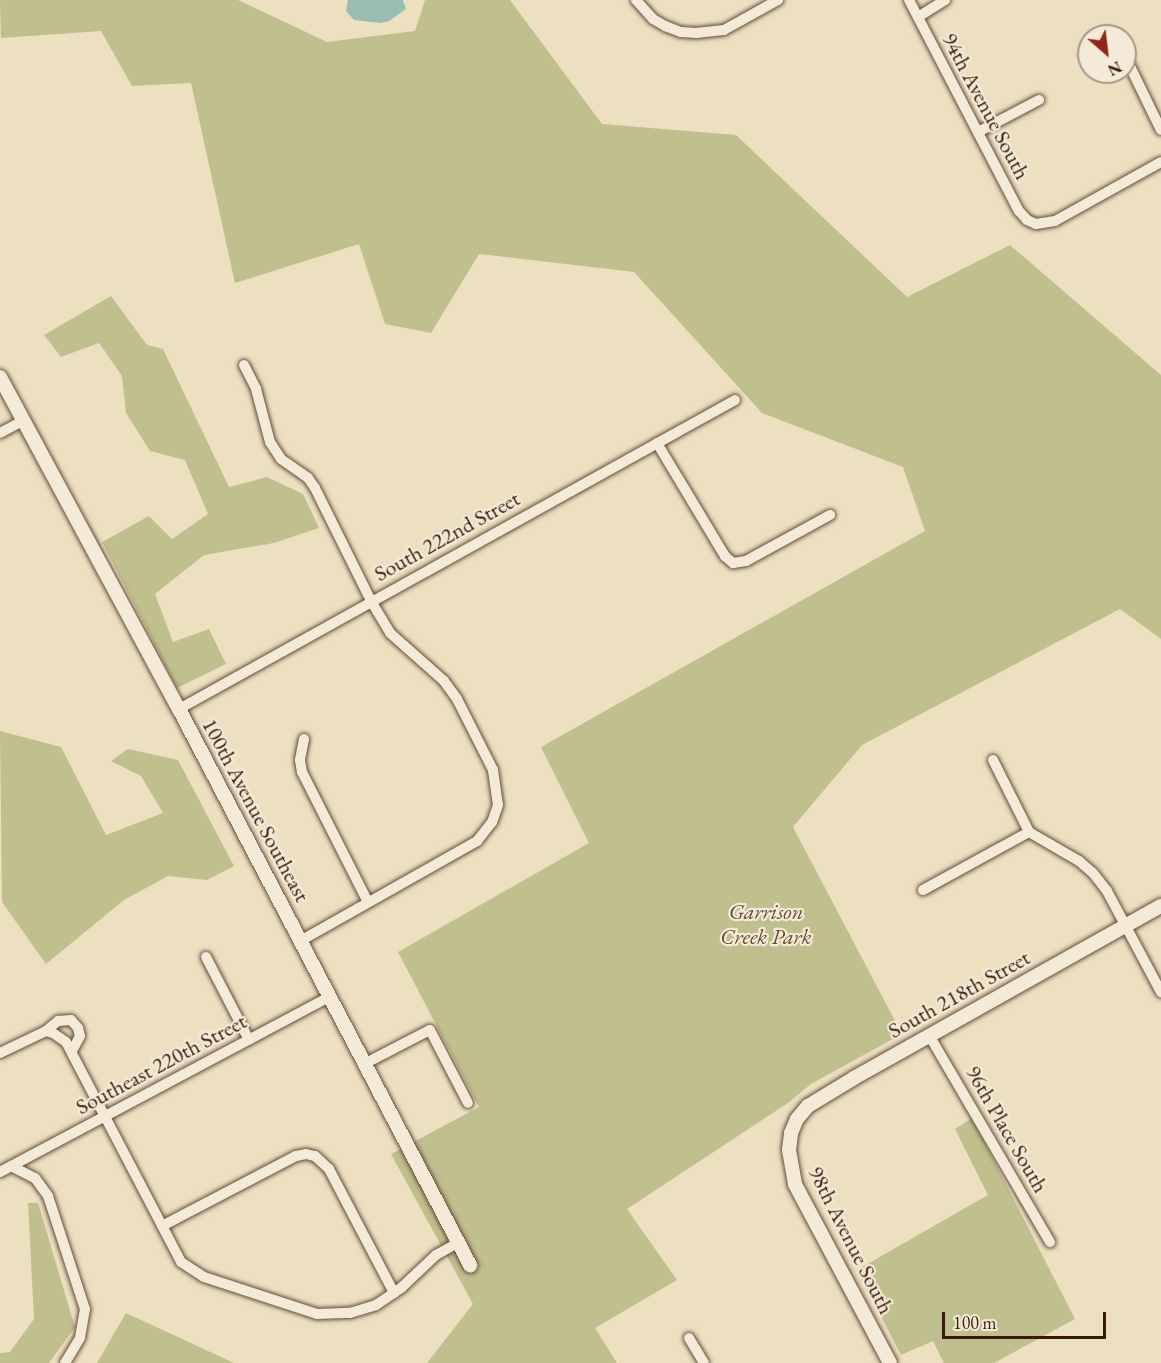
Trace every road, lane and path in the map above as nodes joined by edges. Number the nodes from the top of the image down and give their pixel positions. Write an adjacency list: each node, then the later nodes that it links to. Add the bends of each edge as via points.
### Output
1 (636, 0): 2 (street, via 653,19 681,32 711,33 724,30)
2 (778, 0)
3 (909, 0): 5 (street, 94th Avenue South)
4 (945, 0): 5 (street)
5 (918, 17): 9 (street, 94th Avenue South)
6 (1137, 81): 8 (street)
7 (1039, 100): 9 (street)
8 (1161, 130)
9 (978, 132): 10 (street, 94th Avenue South, via 1019,211 1036,224 1055,221)
10 (1161, 162)
11 (244, 365): 18 (street, via 256,389 270,442 281,459 308,478 315,488)
12 (0, 377): 14 (street, 100th Avenue Southeast)
13 (735, 400): 16 (street, South 222nd Street)
14 (23, 422): 15 (street); 19 (street, 100th Avenue Southeast)
15 (0, 434)
16 (657, 443): 17 (street, via 725,556 734,563 746,561); 18 (street, South 222nd Street)
17 (830, 516)
18 (371, 601): 19 (street, South 222nd Street); 24 (street, via 395,639 444,681 457,699 493,770 498,805 492,822 477,841)
19 (179, 709): 27 (street, 100th Avenue Southeast)
20 (304, 740): 24 (street, via 302,772)
21 (993, 760): 22 (street)
22 (1029, 832): 23 (street); 26 (street, via 1094,873)
23 (923, 890)
24 (368, 902): 27 (street)
25 (1161, 906): 26 (street, South 218th Street)
26 (1126, 925): 29 (street); 32 (street, South 218th Street)
27 (300, 941): 30 (street, 100th Avenue Southeast)
28 (206, 957): 33 (street)
29 (1161, 992)
30 (329, 997): 33 (street, Southeast 220th Street); 36 (street, 100th Avenue Southeast)
31 (46, 1031): 34 (street, via 59,1036); 34 (street, via 65,1019 75,1023 80,1036); 35 (street)
32 (929, 1035): 39 (street, South 218th Street, via 808,1106); 43 (street, 96th Place South)
33 (249, 1040): 38 (street, Southeast 220th Street)
34 (72, 1051): 38 (street)
35 (0, 1053)
36 (364, 1064): 37 (street, via 430,1030); 44 (street, 100th Avenue Southeast)
37 (468, 1103)
38 (105, 1116): 40 (street, Southeast 220th Street); 42 (street)
39 (791, 1133): 50 (street, 98th Avenue South, via 789,1150 795,1184)
40 (11, 1166): 41 (street, Southeast 220th Street); 48 (street, via 35,1178 48,1196 85,1309 80,1338)
41 (0, 1172)
42 (162, 1226): 46 (street, via 181,1262 192,1272 327,1315 362,1310); 46 (street, via 306,1154 323,1161 329,1169)
43 (1050, 1242)
44 (458, 1243): 45 (street, 100th Avenue Southeast); 46 (street, via 436,1255)
45 (470, 1265)
46 (394, 1293)
47 (689, 1338): 49 (street)
48 (65, 1363)
49 (704, 1363)
50 (890, 1363)

